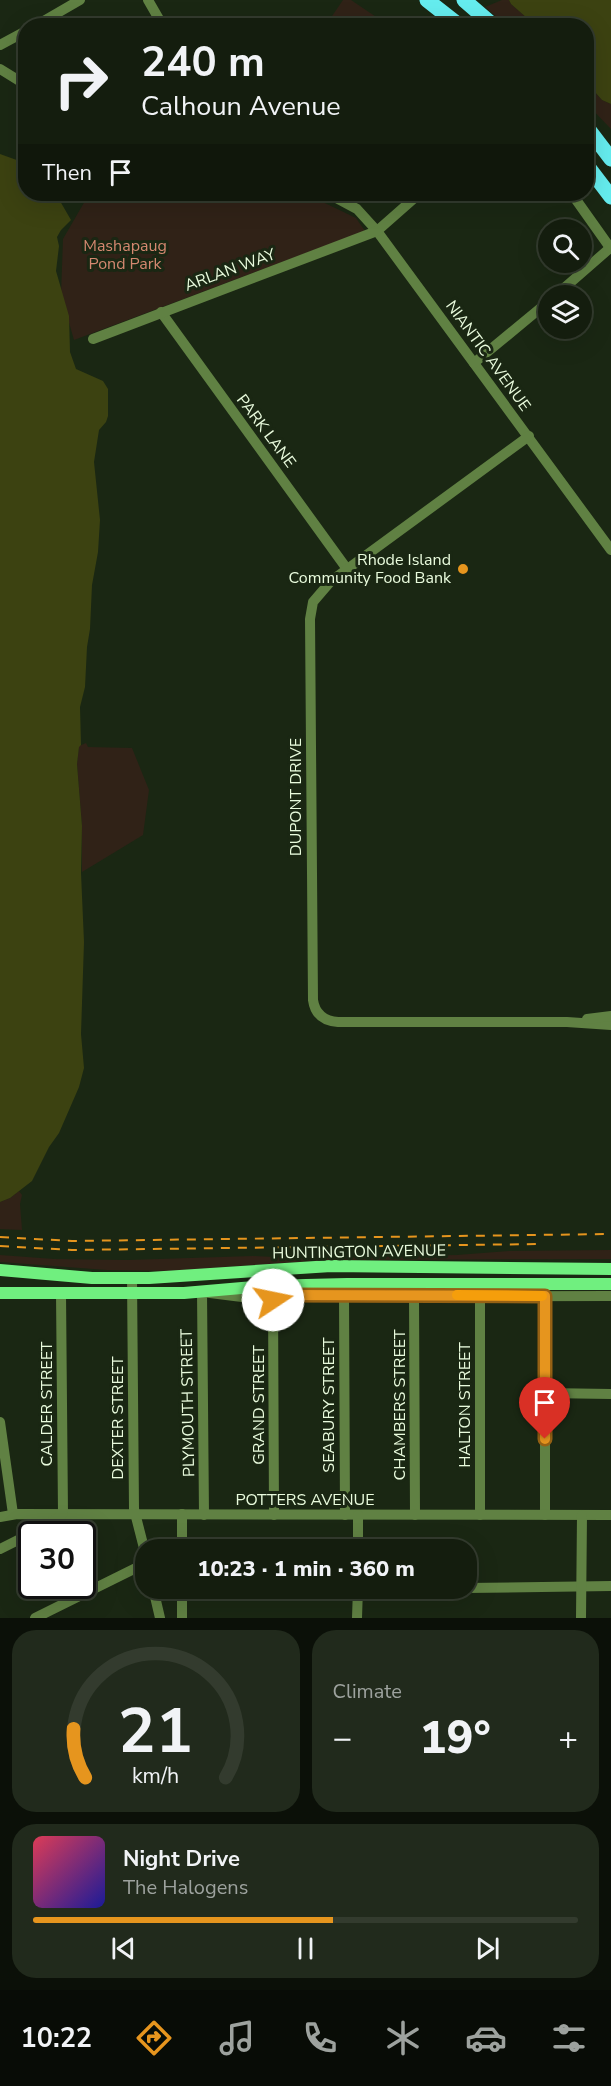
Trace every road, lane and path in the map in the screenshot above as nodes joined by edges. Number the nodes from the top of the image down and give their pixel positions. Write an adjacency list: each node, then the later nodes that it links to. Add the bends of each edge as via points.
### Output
1 (80, 0): 5 (street)
2 (148, 0): 6 (street)
3 (428, 0): 7 (highway)
4 (464, 0): 8 (highway)
5 (49, 18)
6 (158, 18)
7 (450, 18)
8 (485, 18)
9 (18, 35): 10 (street)
10 (0, 45)
11 (0, 69): 12 (street)
12 (18, 80)
13 (594, 137): 14 (highway)
14 (611, 159)
15 (594, 175): 16 (highway)
16 (611, 197)
17 (342, 201): 20 (street, NIANTIC AVENUE, via 357,209)
18 (411, 201): 20 (street)
19 (577, 201): 21 (street)
20 (377, 231): 24 (street, ARLAN WAY); 26 (street, NIANTIC AVENUE)
21 (611, 249): 22 (street)
22 (568, 285)
23 (538, 310): 26 (street)
24 (161, 312): 25 (street, ARLAN WAY); 29 (street, PARK LANE)
25 (93, 339)
26 (474, 363): 27 (street, NIANTIC AVENUE)
27 (529, 436): 28 (street, NIANTIC AVENUE); 29 (street, DUPONT DRIVE)
28 (611, 550)
29 (347, 569): 31 (street, DUPONT DRIVE, via 321,591 313,602 310,619 315,1009 323,1018 338,1022)
30 (611, 1016): 31 (street, DUPONT DRIVE)
31 (567, 1022): 32 (street, DUPONT DRIVE)
32 (611, 1025)
33 (611, 1269): 35 (main road, HUNTINGTON AVENUE, via 331,1266)
34 (0, 1270): 35 (main road, HUNTINGTON AVENUE)
35 (132, 1278): 40 (street, DEXTER STREET)
36 (611, 1284): 37 (main road, HUNTINGTON AVENUE, via 347,1284)
37 (202, 1292): 40 (main road, HUNTINGTON AVENUE); 41 (street, HUNTINGTON AVENUE); 54 (street, PLYMOUTH STREET)
38 (0, 1293): 39 (main road, HUNTINGTON AVENUE)
39 (61, 1293): 40 (main road, HUNTINGTON AVENUE); 50 (street, CALDER STREET)
40 (132, 1293): 51 (street, DEXTER STREET)
41 (273, 1295): 42 (street, HUNTINGTON AVENUE); 55 (street, GRAND STREET)
42 (344, 1295): 43 (street, HUNTINGTON AVENUE); 56 (street, SEABURY STREET)
43 (414, 1295): 44 (street, HUNTINGTON AVENUE); 58 (street, CHAMBERS STREET)
44 (480, 1296): 45 (street, HUNTINGTON AVENUE); 59 (street, HALTON STREET)
45 (545, 1296): 46 (street, HUNTINGTON AVENUE); 47 (street)
46 (611, 1296)
47 (545, 1393): 48 (street); 60 (street)
48 (611, 1394)
49 (0, 1422): 52 (street)
50 (63, 1514): 51 (street, POTTERS AVENUE); 52 (street, POTTERS AVENUE); 67 (street)
51 (135, 1514): 53 (street, POTTERS AVENUE); 64 (street, DEXTER STREET)
52 (13, 1515): 63 (street, POTTERS AVENUE)
53 (182, 1515): 54 (street, POTTERS AVENUE); 65 (street)
54 (204, 1515): 55 (street, POTTERS AVENUE)
55 (274, 1515): 56 (street, POTTERS AVENUE)
56 (345, 1515): 57 (street, POTTERS AVENUE)
57 (358, 1515): 58 (street, POTTERS AVENUE); 66 (street)
58 (415, 1515): 59 (street, POTTERS AVENUE)
59 (480, 1515): 60 (street, POTTERS AVENUE)
60 (545, 1515): 61 (street, POTTERS AVENUE)
61 (582, 1515): 62 (street, POTTERS AVENUE); 70 (street)
62 (611, 1515)
63 (0, 1517)
64 (142, 1539)
65 (182, 1539)
66 (358, 1539)
67 (0, 1549)
68 (135, 1568): 75 (street)
69 (611, 1586): 70 (street)
70 (581, 1587): 71 (street); 79 (street)
71 (477, 1588)
72 (156, 1599): 76 (street)
73 (182, 1599): 77 (street)
74 (358, 1599): 78 (street)
75 (35, 1618)
76 (160, 1618)
77 (182, 1618)
78 (357, 1618)
79 (581, 1618)

